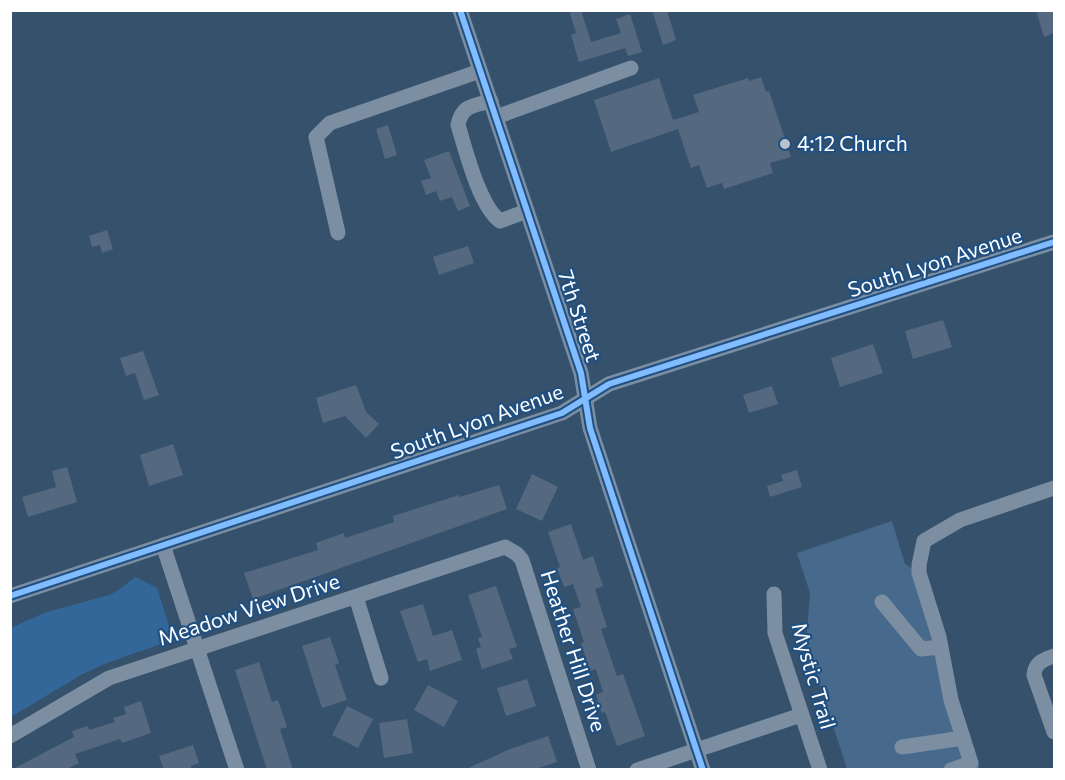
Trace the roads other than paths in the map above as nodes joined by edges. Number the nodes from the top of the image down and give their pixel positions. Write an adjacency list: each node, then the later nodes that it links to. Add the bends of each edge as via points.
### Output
1 (460, 10): 3 (street, 7th Street)
2 (631, 68): 5 (street)
3 (480, 71): 4 (street, 7th Street); 7 (street, via 330,123 316,137)
4 (491, 101): 5 (street, 7th Street); 6 (street, via 467,108 460,114 458,125 491,214 500,221)
5 (496, 117): 6 (street, 7th Street)
6 (527, 210): 9 (street, 7th Street)
7 (338, 233)
8 (1054, 242): 9 (street, South Lyon Avenue, via 609,384)
9 (585, 399): 11 (street, South Lyon Avenue, via 562,413); 26 (street, 7th Street, via 590,428)
10 (1054, 488): 17 (street, via 960,520 924,541 919,573)
11 (163, 545): 14 (street, South Lyon Avenue); 18 (street)
12 (511, 550): 15 (street, Meadow View Drive, via 498,548); 29 (street, Heather Hill Drive, via 522,560)
13 (774, 594): 21 (street, Mystic Trail, via 775,633)
14 (10, 596)
15 (356, 597): 18 (street, Meadow View Drive); 20 (street)
16 (882, 602): 17 (street, via 921,648)
17 (941, 647): 24 (street)
18 (197, 648): 23 (street, Meadow View Drive, via 109,678); 28 (street)
19 (1054, 656): 22 (street, via 1041,661 1034,675)
20 (381, 678)
21 (801, 716): 26 (street); 27 (street, Mystic Trail)
22 (1054, 732)
23 (10, 736)
24 (963, 738): 25 (street); 32 (street, via 971,763)
25 (902, 747)
26 (696, 749): 30 (street); 31 (street, 7th Street)
27 (816, 768)
28 (237, 770)
29 (589, 770)
30 (637, 770)
31 (703, 770)
32 (951, 770)

